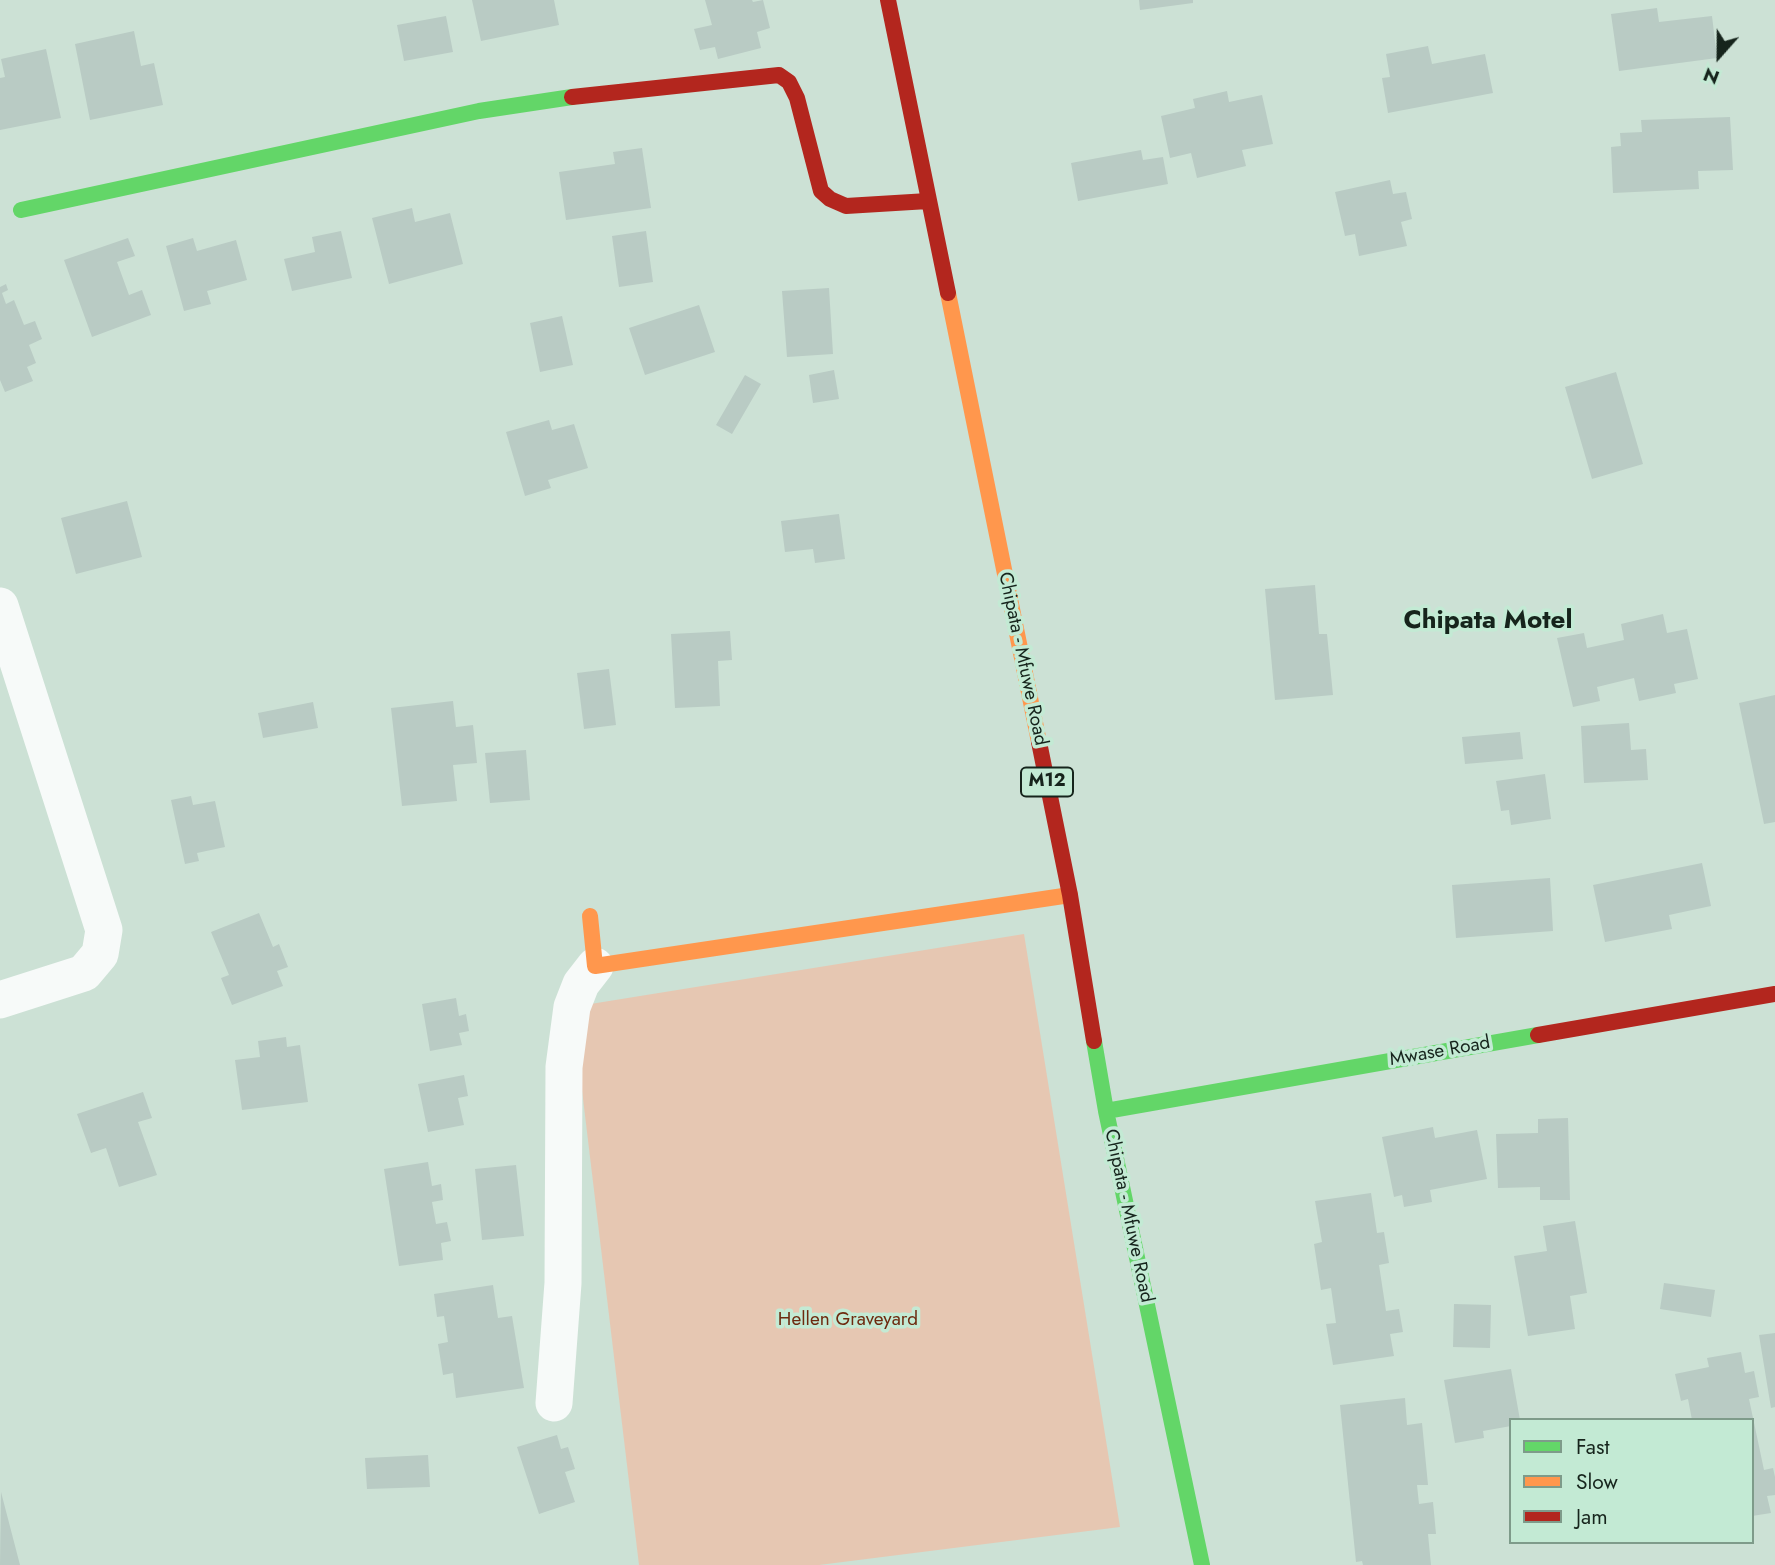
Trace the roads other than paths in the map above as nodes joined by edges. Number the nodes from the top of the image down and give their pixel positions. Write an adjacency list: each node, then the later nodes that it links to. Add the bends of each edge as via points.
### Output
1 (888, 0): 2 (street, Chipata - Mfuwe Road / M12)
2 (928, 201): 3 (street, via 846,206 830,199 821,191 797,98 789,82 779,75 479,111); 5 (street, Chipata - Mfuwe Road / M12)
3 (21, 210)
4 (0, 606): 9 (street, via 104,930 100,954 84,972)
5 (1070, 895): 7 (street); 10 (street, Chipata - Mfuwe Road / M12)
6 (590, 916): 7 (street)
7 (595, 966): 11 (street, via 572,1007 564,1067 563,1283)
8 (1775, 994): 10 (street, Mwase Road)
9 (0, 1000)
10 (1106, 1111): 12 (street, Chipata - Mfuwe Road / M12)
11 (554, 1403)
12 (1202, 1565)

